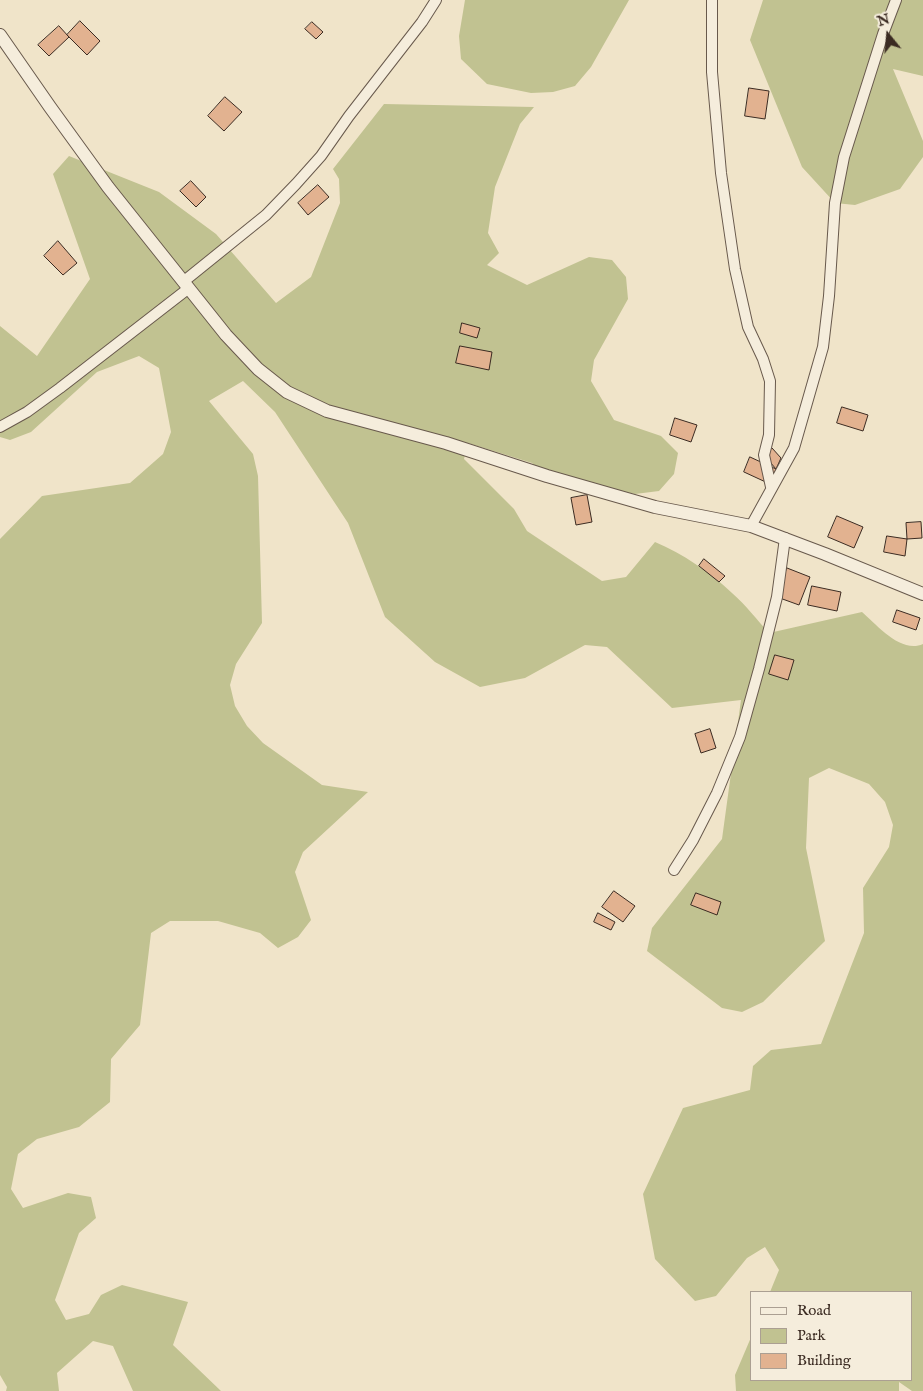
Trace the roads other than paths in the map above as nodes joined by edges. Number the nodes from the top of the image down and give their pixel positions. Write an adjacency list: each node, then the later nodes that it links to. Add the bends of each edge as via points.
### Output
1 (436, 0): 5 (street, via 321,156 266,215)
2 (712, 0): 7 (street, via 712,72 721,173 735,269 748,327 770,380 769,435 764,456)
3 (896, 0): 7 (street, via 844,158 835,203 830,296 823,347 794,448)
4 (0, 35): 5 (street, via 102,179)
5 (186, 285): 6 (street, via 60,388); 8 (street, via 258,369 287,392 327,411 446,443 654,507)
6 (0, 427)
7 (771, 488): 8 (street)
8 (752, 526): 9 (street)
9 (785, 538): 10 (street); 11 (street, via 777,597 740,737 717,793)
10 (923, 594)
11 (674, 870)

